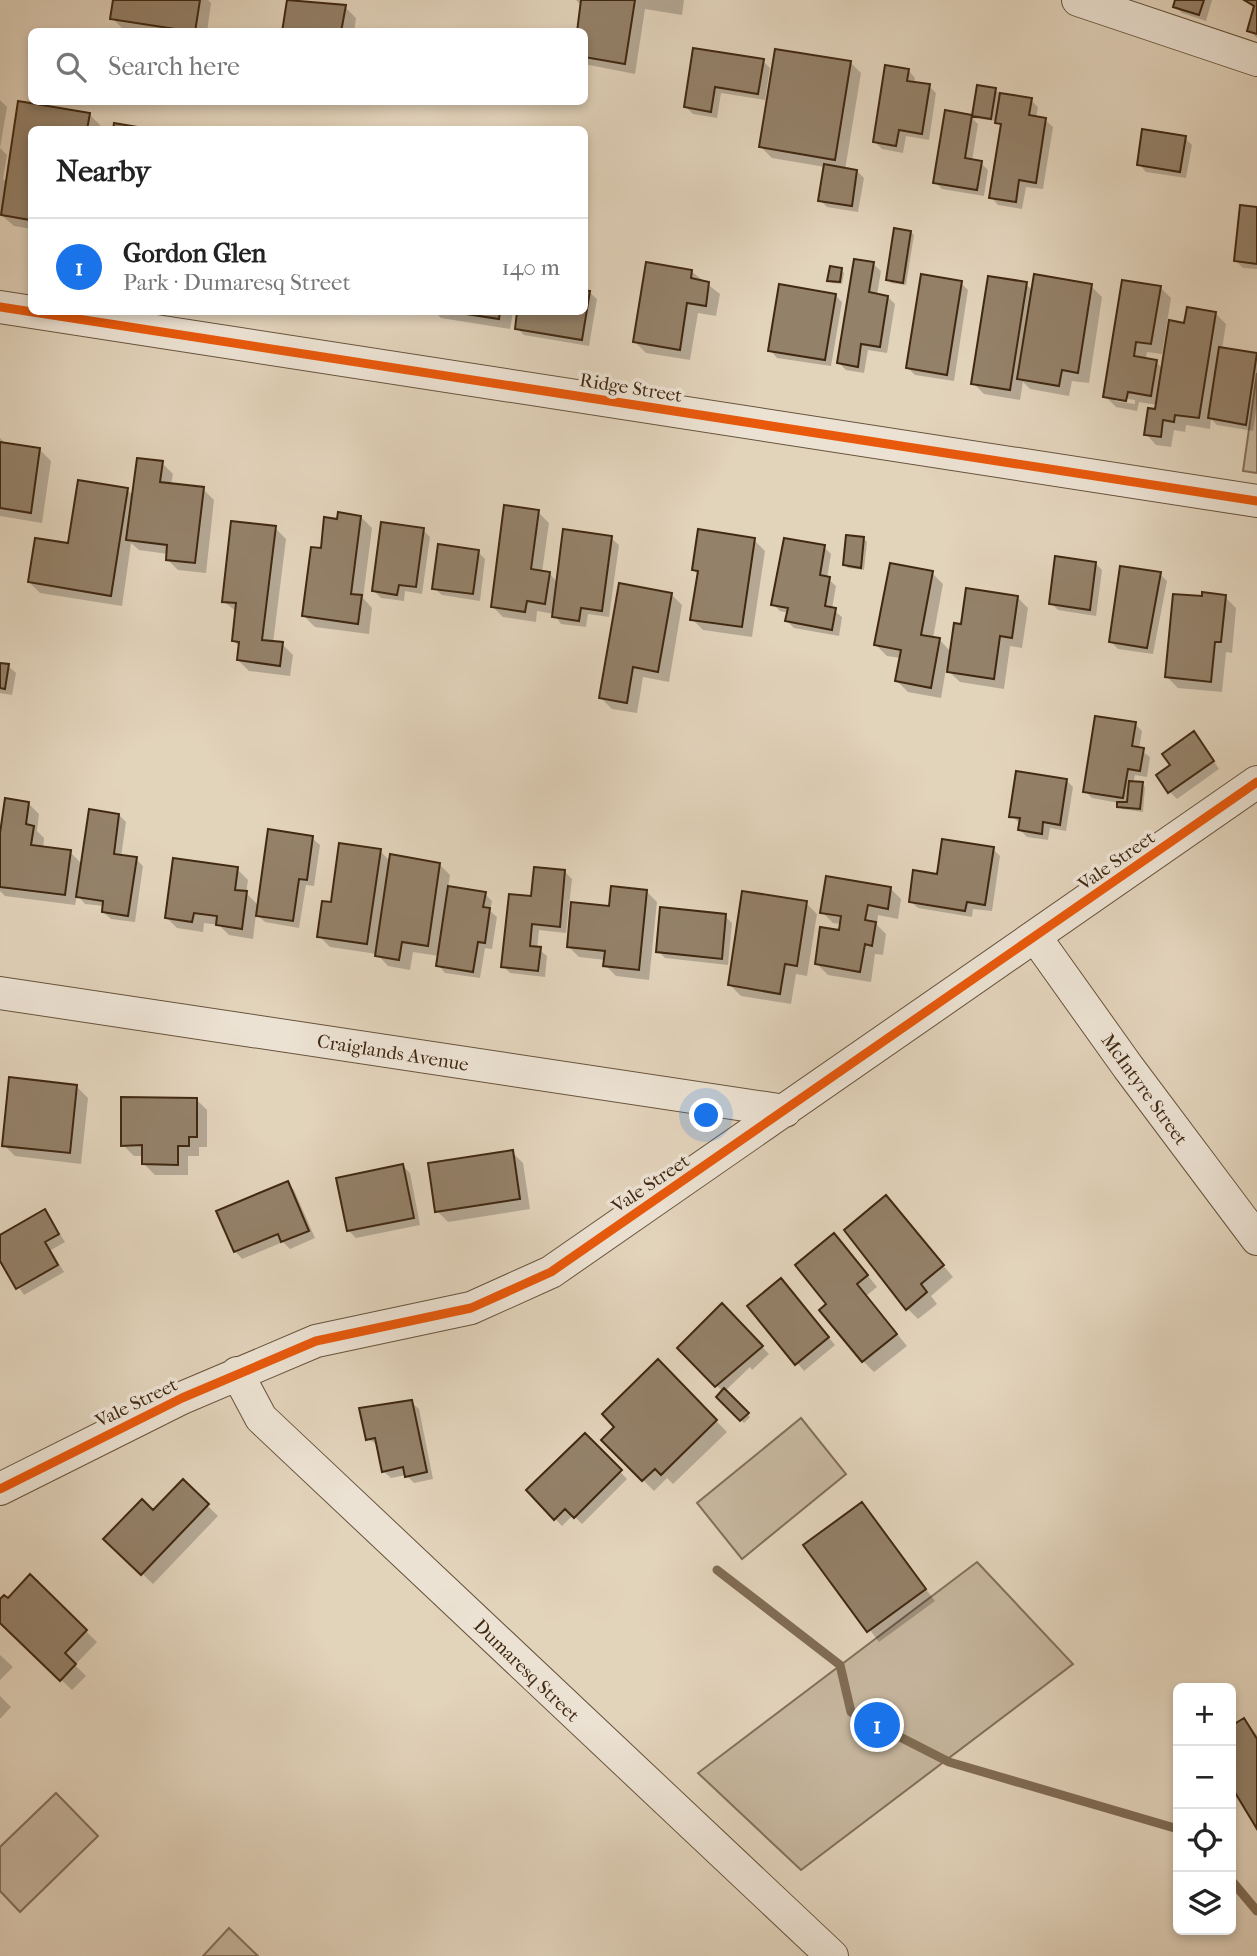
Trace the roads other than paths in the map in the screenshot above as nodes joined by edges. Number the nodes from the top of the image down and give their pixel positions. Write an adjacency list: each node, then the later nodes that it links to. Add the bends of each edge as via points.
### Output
1 (1078, 0): 2 (street)
2 (1257, 60)
3 (0, 307): 4 (street, Ridge Street)
4 (28, 311)
5 (52, 315): 6 (street, Ridge Street)
6 (1257, 501)
7 (1257, 782): 8 (street, Vale Street)
8 (1036, 938): 10 (street, Vale Street); 11 (street, McIntyre Street)
9 (0, 993): 10 (street, Craiglands Avenue)
10 (785, 1111): 12 (street, Vale Street, via 551,1272 511,1293 471,1308 316,1341)
11 (1257, 1239)
12 (237, 1373): 13 (street, Vale Street); 14 (street, Dumaresq Street, via 261,1418)
13 (0, 1489)
14 (832, 1956)

